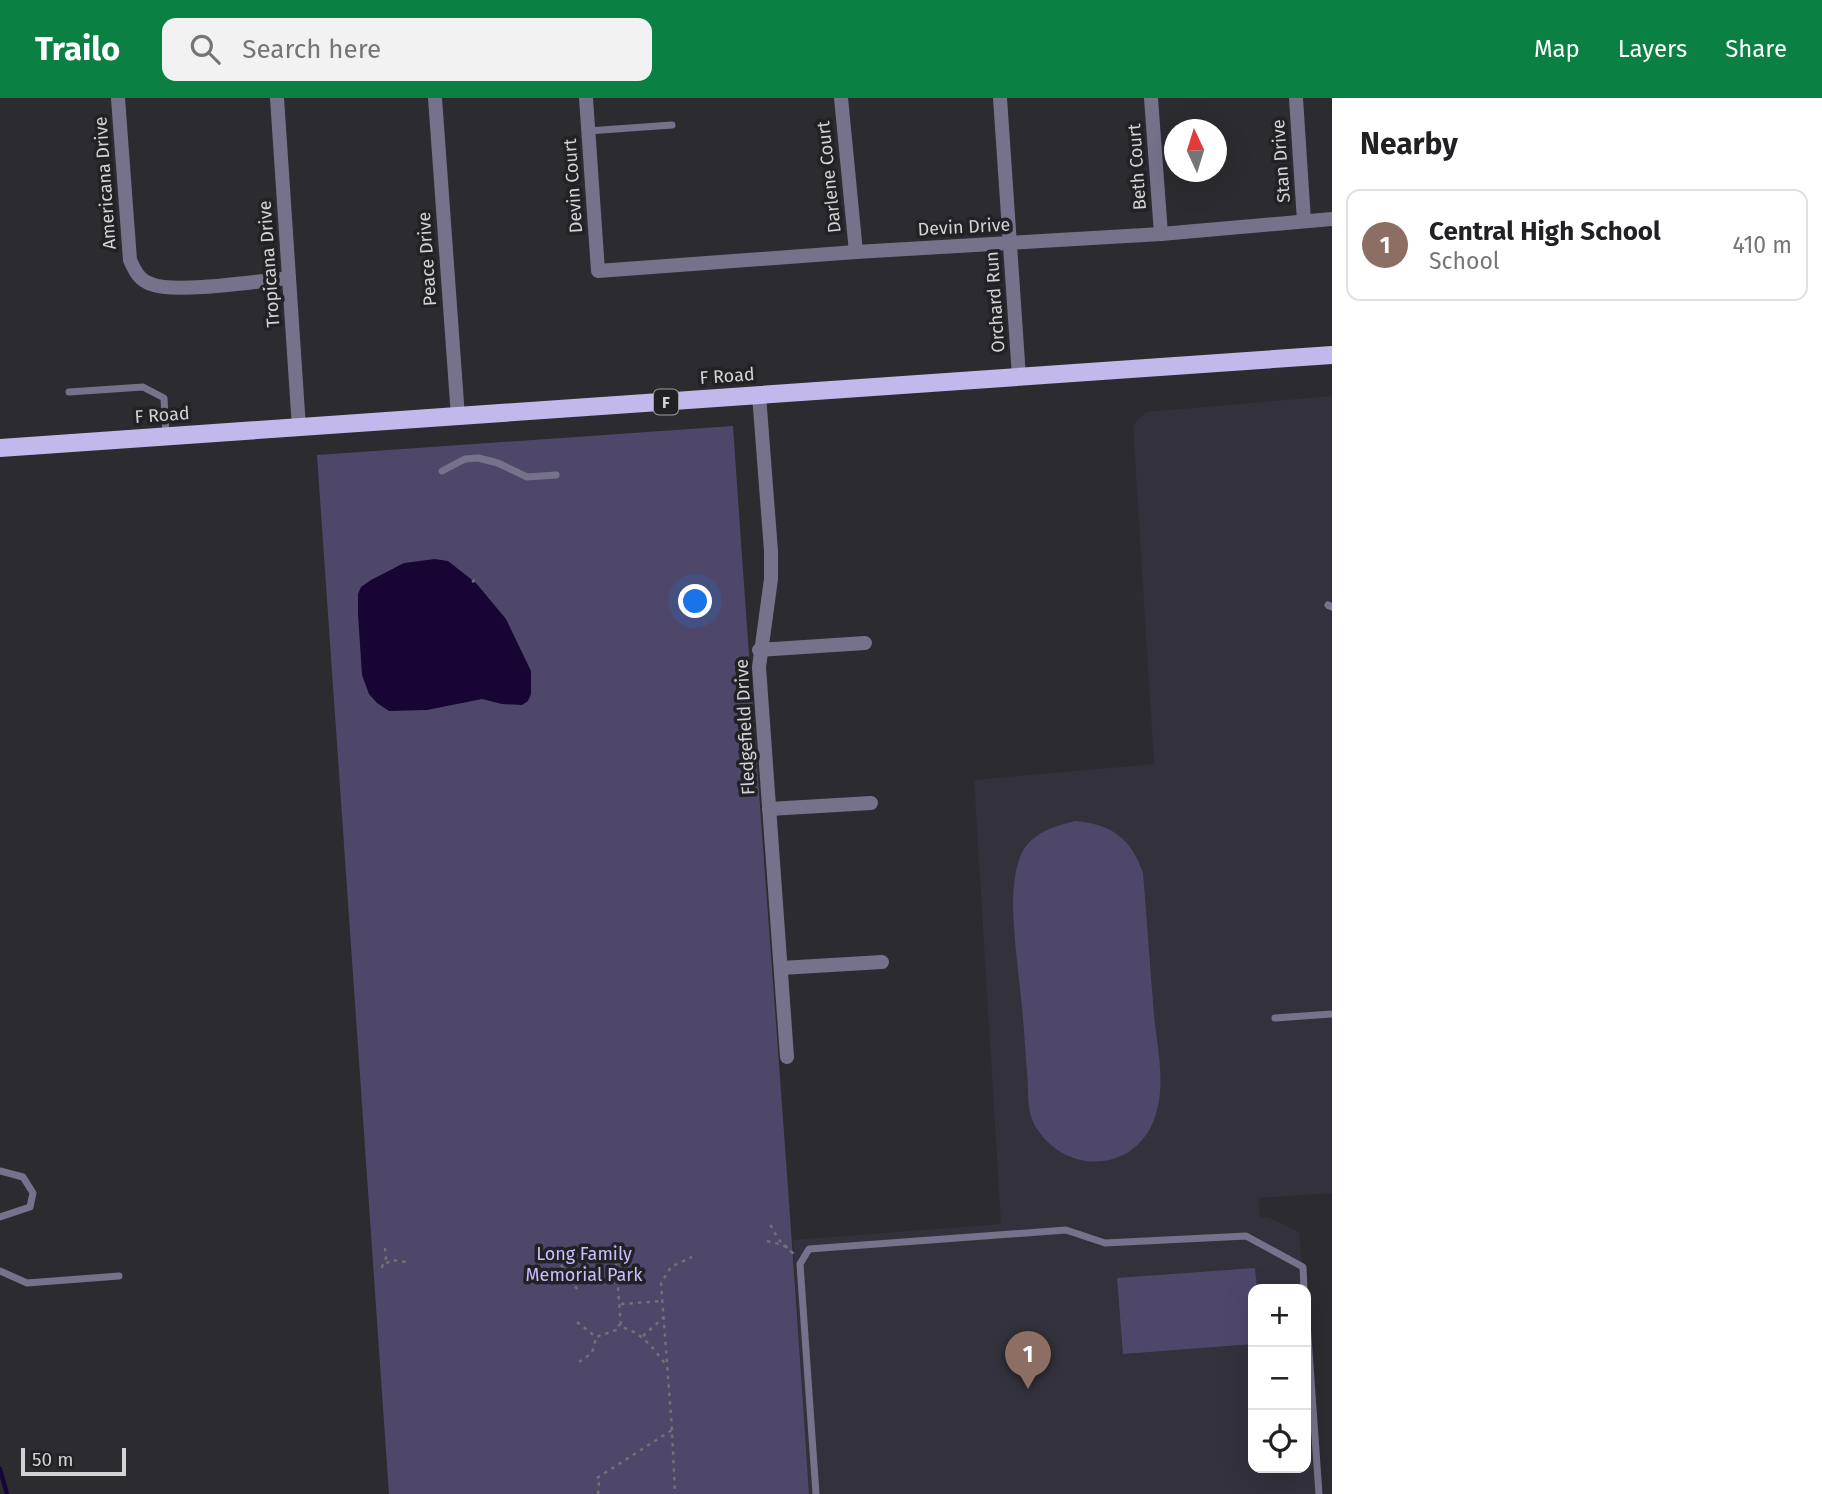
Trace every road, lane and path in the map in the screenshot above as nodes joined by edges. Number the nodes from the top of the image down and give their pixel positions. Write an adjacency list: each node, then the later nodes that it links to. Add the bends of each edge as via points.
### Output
1 (117, 98): 17 (street, Americana Drive, via 130,260 138,277 171,288)
2 (277, 98): 17 (street, Tropicana Drive)
3 (435, 98): 22 (street, Peace Drive)
4 (586, 98): 10 (street, Devin Court)
5 (841, 98): 15 (street, Darlene Court)
6 (1000, 98): 14 (street, Orchard Run)
7 (1151, 98): 13 (street, Beth Court)
8 (1296, 98): 12 (street, Stan Drive)
9 (673, 125): 10 (lane)
10 (588, 131): 16 (street, Devin Court)
11 (1332, 219): 12 (street, Devin Drive)
12 (1304, 220): 13 (street, Devin Drive)
13 (1161, 234): 14 (street, Devin Drive)
14 (1010, 243): 15 (street, Devin Drive); 19 (street, Orchard Run)
15 (856, 252): 16 (street, Devin Drive)
16 (598, 271)
17 (289, 278): 23 (street, Tropicana Drive)
18 (1332, 355): 19 (main road, F Road / F)
19 (1019, 377): 21 (main road, F Road / F)
20 (69, 392): 24 (lane, via 143,387 163,398)
21 (760, 395): 22 (main road, F Road / F); 31 (street, Fledgefield Drive, via 771,579)
22 (458, 417): 23 (main road, F Road / F)
23 (299, 428): 24 (main road, F Road / F)
24 (166, 436): 25 (main road, F Road / F)
25 (0, 448)
26 (442, 471): 27 (lane, via 478,458 527,477)
27 (556, 475)
28 (479, 577): 29 (path)
29 (472, 582)
30 (865, 643): 31 (street)
31 (759, 650): 33 (street, Fledgefield Drive)
32 (871, 803): 33 (street)
33 (769, 809): 35 (street, Fledgefield Drive)
34 (883, 962): 35 (street)
35 (781, 968): 38 (street, Fledgefield Drive)
36 (1332, 1014): 37 (lane)
37 (1275, 1018)
38 (788, 1057)
39 (0, 1171): 40 (lane, via 23,1177 33,1193 30,1207)
40 (0, 1217)
41 (770, 1224): 42 (path, via 778,1240 795,1255 783,1245)
42 (767, 1241)
43 (385, 1248): 45 (path, via 382,1267 391,1260)
44 (692, 1257): 52 (path, via 671,1267 662,1283)
45 (406, 1262)
46 (616, 1262): 53 (path)
47 (561, 1265): 51 (path)
48 (0, 1271): 49 (lane, via 27,1283)
49 (119, 1276)
50 (1304, 1284): 64 (lane, via 1303,1267 1246,1236 1105,1243 1066,1230 809,1249 800,1264)
51 (579, 1292)
52 (663, 1301): 53 (path); 54 (path)
53 (620, 1304): 56 (path, via 620,1329); 57 (path, via 621,1327)
54 (664, 1317): 57 (path); 60 (path)
55 (577, 1322): 56 (path)
56 (596, 1337): 59 (path, via 592,1353)
57 (642, 1337): 60 (path)
58 (1309, 1347): 65 (lane)
59 (579, 1362)
60 (668, 1367): 61 (path)
61 (673, 1430): 62 (path, via 598,1480); 63 (path)
62 (598, 1494)
63 (675, 1494)
64 (816, 1494)
65 (1319, 1494)

